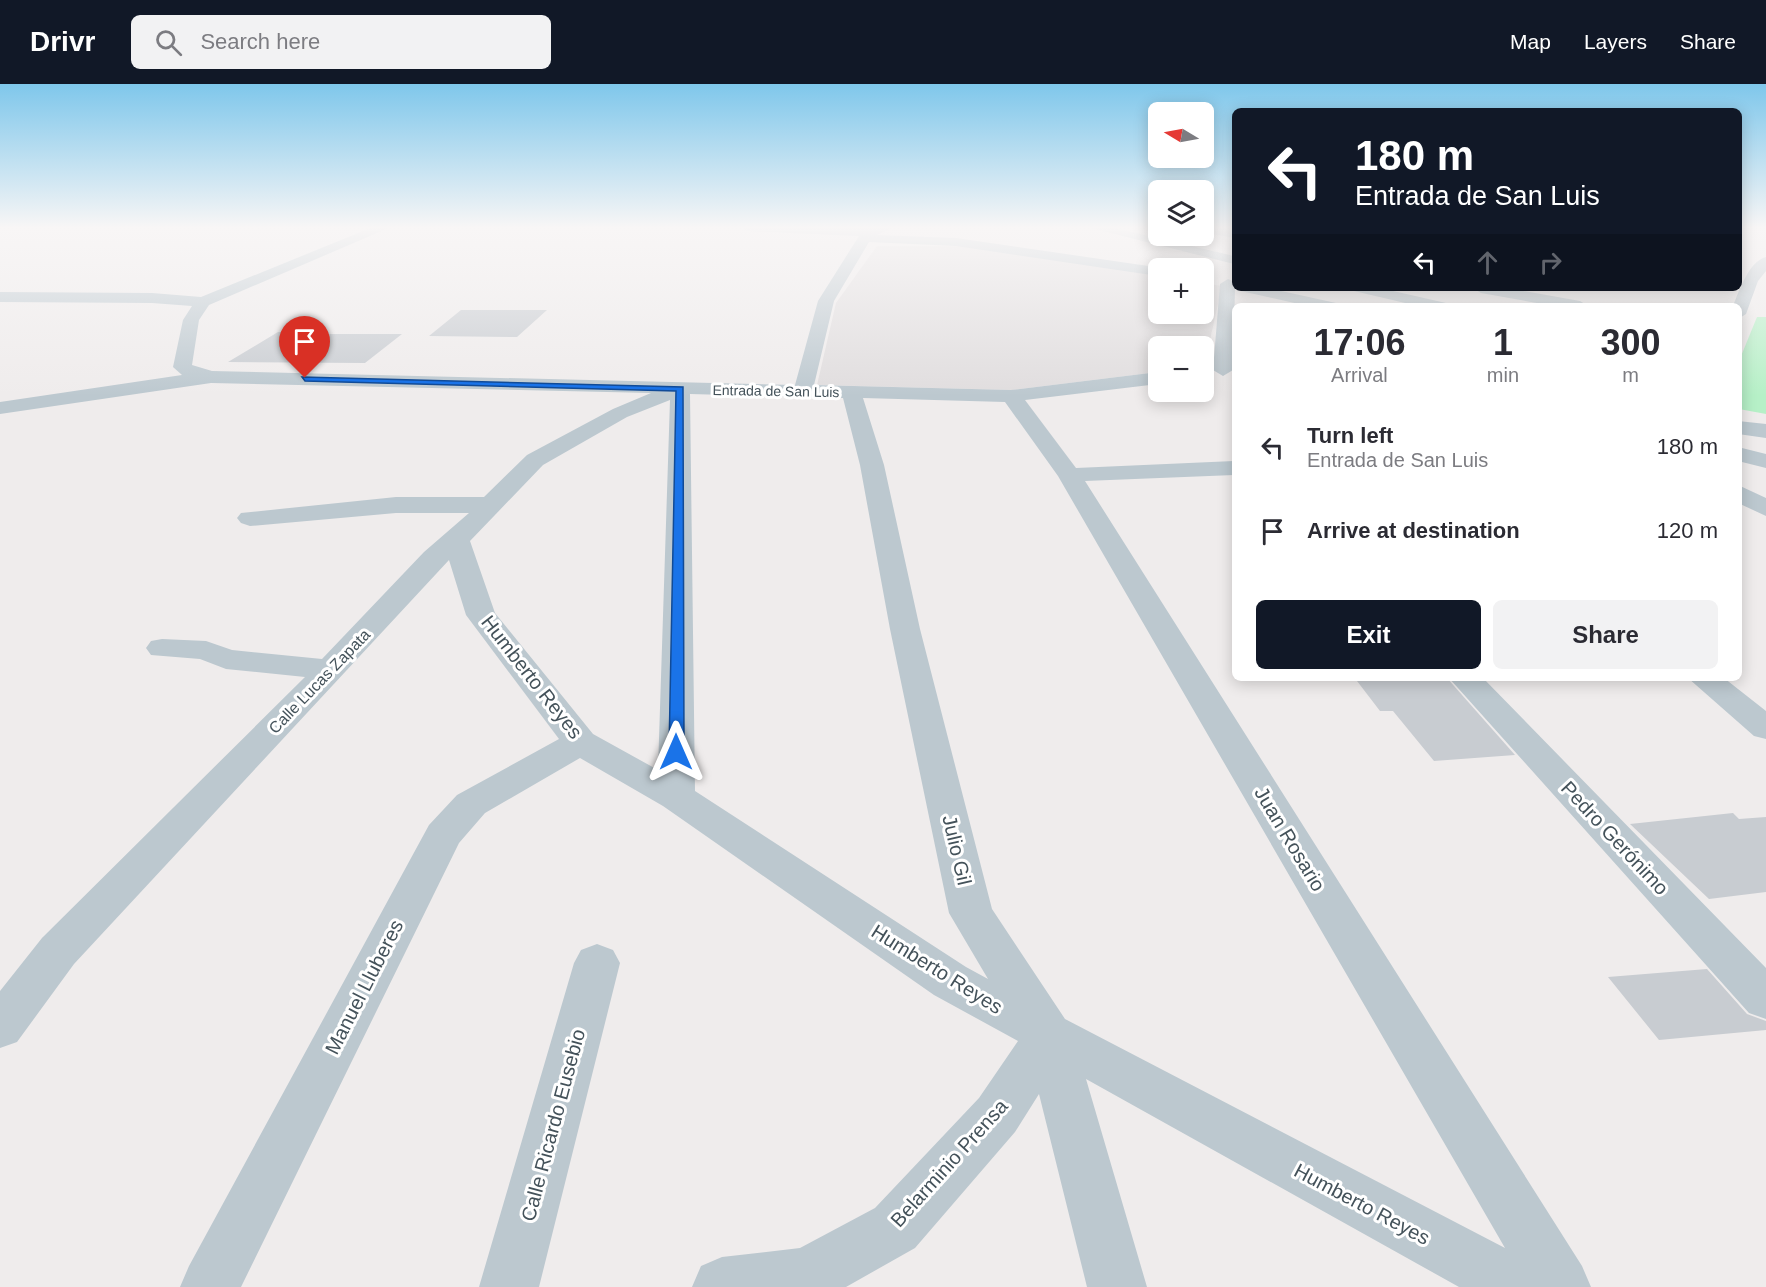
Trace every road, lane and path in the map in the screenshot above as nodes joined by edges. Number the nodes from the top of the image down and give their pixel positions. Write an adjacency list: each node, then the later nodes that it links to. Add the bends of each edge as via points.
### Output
1 (249, 283): 9 (street)
2 (837, 283): 19 (street, via 826,301)
3 (1744, 283): 13 (street)
4 (1230, 285): 14 (street)
5 (1259, 291): 10 (street)
6 (1372, 291): 11 (street)
7 (1498, 291): 12 (street)
8 (0, 297): 9 (street)
9 (203, 302): 16 (street, via 191,320 182,367)
10 (1316, 303)
11 (1426, 303)
12 (1564, 303)
13 (1740, 303)
14 (1229, 369): 15 (street)
15 (1214, 371)
16 (212, 376): 18 (street, Entrada de San Luis); 22 (street)
17 (1148, 379): 21 (street, Entrada de San Luis)
18 (680, 389): 19 (street, Entrada de San Luis); 30 (street, Calle Lucas Zapata, via 620,413 535,460); 40 (street)
19 (803, 392): 20 (street, Entrada de San Luis)
20 (851, 392): 21 (street, Entrada de San Luis); 44 (street, Julio Gil, via 872,465 905,629 971,913)
21 (1011, 396): 28 (street, Juan Rosario)
22 (0, 408)
23 (1742, 428): 24 (street)
24 (1766, 431)
25 (1742, 455): 26 (street)
26 (1766, 461)
27 (1232, 468): 28 (street)
28 (1069, 476): 51 (street, Juan Rosario)
29 (1742, 494): 31 (street)
30 (488, 505): 32 (street, via 396,505); 33 (street, Calle Lucas Zapata)
31 (1766, 508)
32 (250, 518)
33 (456, 540): 35 (street, Calle Lucas Zapata, via 434,558); 39 (street, Humberto Reyes, via 481,615)
34 (162, 648): 35 (street, via 206,650 226,659)
35 (330, 670): 43 (street, Calle Lucas Zapata, via 58,951)
36 (1468, 681): 42 (street, Pedro Gerónimo)
37 (1708, 681): 38 (street)
38 (1766, 728)
39 (580, 742): 40 (street, Humberto Reyes); 46 (street, Manuel Lluberes, via 471,804 443,835)
40 (676, 797): 44 (street, Humberto Reyes, via 950,981)
41 (597, 963): 47 (street, Calle Ricardo Eusebio)
42 (1766, 999)
43 (0, 1027)
44 (1049, 1036): 45 (street, Belarminio Prensa, via 997,1115 895,1228); 49 (street, Julio Gil); 50 (street, Humberto Reyes)
45 (806, 1282): 48 (street, Belarminio Prensa)
46 (210, 1287)
47 (509, 1287)
48 (722, 1287)
49 (1117, 1287)
50 (1518, 1287)
51 (1561, 1287)

